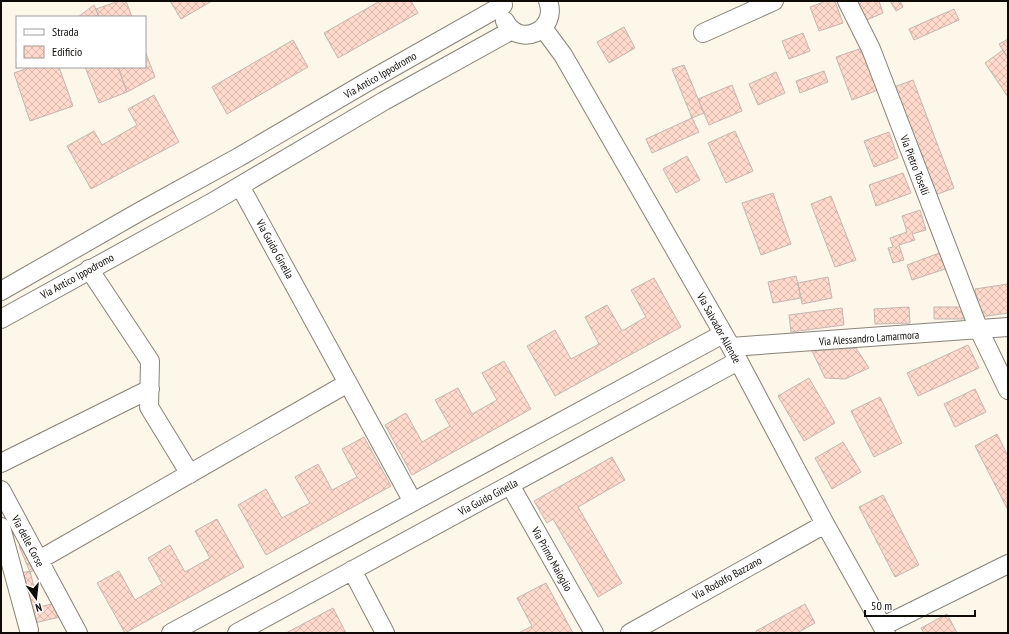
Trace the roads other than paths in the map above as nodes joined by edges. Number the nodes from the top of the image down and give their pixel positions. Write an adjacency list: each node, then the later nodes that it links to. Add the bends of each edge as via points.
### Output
1 (548, 1): 5 (street, via 550,16)
2 (774, 1): 7 (street)
3 (847, 1): 17 (street, Via Pietro Toselli, via 871,49)
4 (504, 3): 6 (street, via 504,19); 8 (street, Via Antico Ippodromo)
5 (543, 28): 6 (street, via 531,34); 18 (street, Via Salvador Allende, via 563,56)
6 (512, 30): 9 (street, Via Antico Ippodromo)
7 (703, 33)
8 (258, 146): 9 (street); 11 (street, Via Antico Ippodromo)
9 (271, 168): 10 (street, Via Antico Ippodromo)
10 (240, 186): 12 (street, Via Antico Ippodromo); 19 (street, Via Guido Ginella)
11 (139, 212): 12 (street); 14 (street, Via Antico Ippodromo)
12 (153, 234): 13 (street, Via Antico Ippodromo)
13 (90, 269): 15 (street, Via Antico Ippodromo); 20 (street, via 150,360)
14 (1, 292)
15 (1, 319)
16 (1008, 328): 17 (street, Via Alessandro Lamarmora)
17 (979, 330): 18 (street, Via Alessandro Lamarmora); 21 (street, Via Pietro Toselli)
18 (731, 347): 24 (street, Via Guido Ginella); 26 (street); 27 (street, Via Salvador Allende)
19 (348, 383): 23 (street); 26 (street, Via Guido Ginella)
20 (150, 389): 22 (street); 23 (street, via 149,407)
21 (1008, 390)
22 (1, 463)
23 (190, 474): 29 (street)
24 (510, 485): 31 (street, Via Guido Ginella); 38 (street, Via Primo Maioglio)
25 (1, 490): 29 (street, Via delle Corse)
26 (413, 502): 35 (street)
27 (825, 524): 33 (street, Via Salvador Allende); 39 (street, Via Rodolfo Bazzano)
28 (1, 527): 32 (street)
29 (39, 560): 34 (street, Via delle Corse)
30 (1008, 564): 33 (street)
31 (352, 570): 36 (street, Via Guido Ginella); 37 (street)
32 (29, 630)
33 (885, 630)
34 (78, 633)
35 (171, 633)
36 (237, 633)
37 (385, 633)
38 (594, 633)
39 (630, 633)

